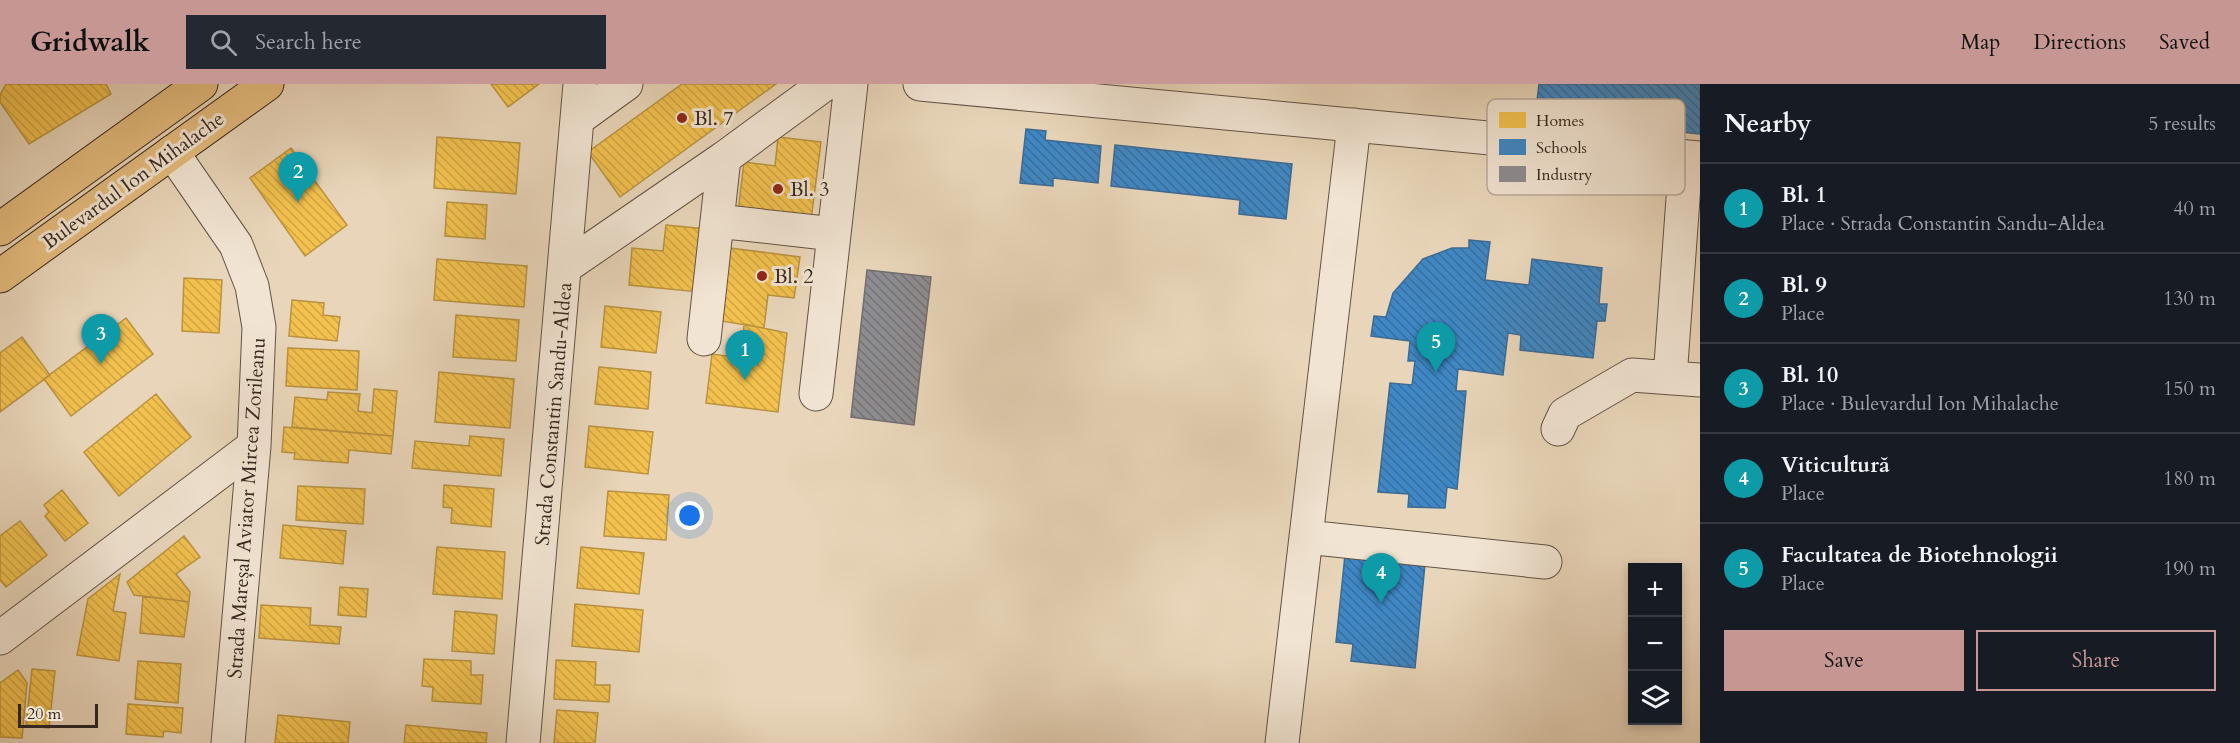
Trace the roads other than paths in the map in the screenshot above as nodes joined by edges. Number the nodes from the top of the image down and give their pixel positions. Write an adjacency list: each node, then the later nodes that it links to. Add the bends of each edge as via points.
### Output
1 (201, 84): 15 (main road, Bulevardul Ion Mihalache)
2 (267, 84): 11 (main road, Bulevardul Ion Mihalache)
3 (580, 84): 8 (street, Strada Constantin Sandu-Aldea)
4 (626, 84): 8 (street)
5 (825, 84): 13 (street)
6 (850, 84): 16 (street)
7 (920, 84): 9 (street)
8 (579, 118): 17 (street, Strada Constantin Sandu-Aldea)
9 (1354, 125): 10 (street); 24 (street)
10 (1487, 138)
11 (172, 152): 18 (main road, Bulevardul Ion Mihalache); 23 (street, Strada Mareșal Aviator Mircea Zorileanu, via 236,245 252,286 259,327)
12 (1693, 157): 20 (street)
13 (724, 158): 14 (street); 17 (street)
14 (717, 221): 16 (street); 19 (street)
15 (0, 229)
16 (834, 234): 21 (street)
17 (566, 267): 28 (street, Strada Constantin Sandu-Aldea)
18 (0, 276)
19 (704, 339)
20 (1685, 379): 22 (street, via 1632,375 1564,414)
21 (816, 394)
22 (1558, 429)
23 (255, 446): 26 (street); 27 (street, Strada Mareșal Aviator Mircea Zorileanu)
24 (1306, 537): 25 (street); 29 (street)
25 (1545, 562)
26 (0, 638)
27 (228, 743)
28 (523, 743)
29 (1282, 743)

